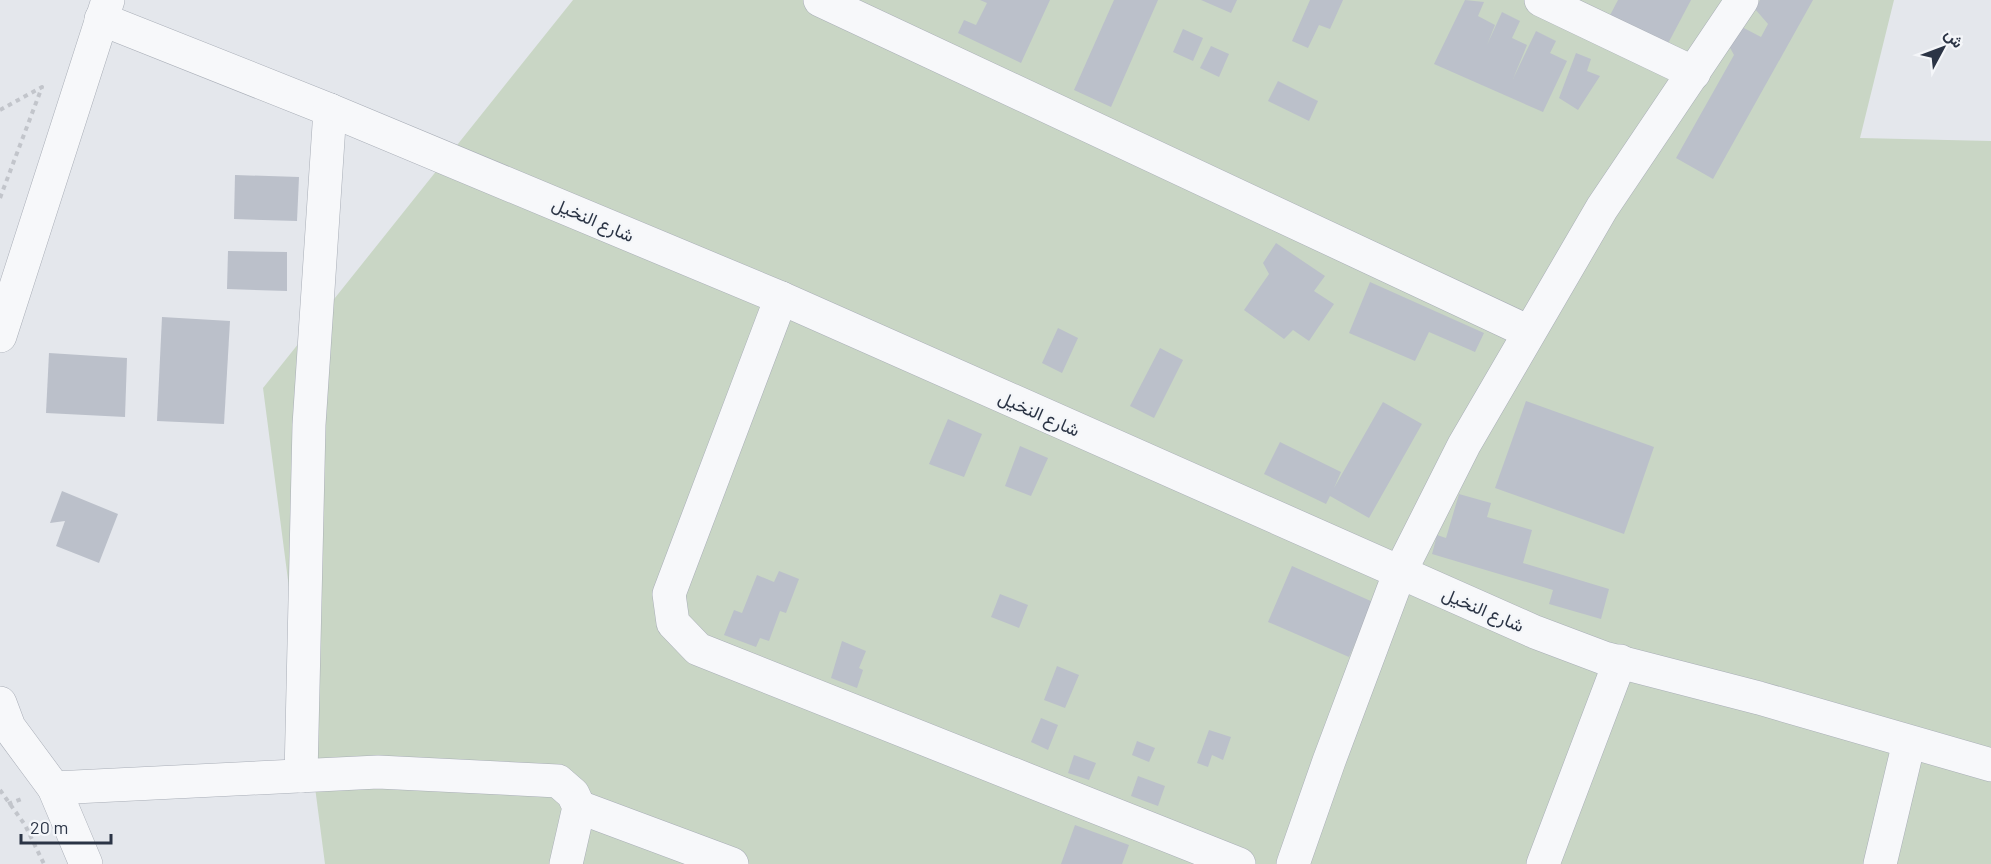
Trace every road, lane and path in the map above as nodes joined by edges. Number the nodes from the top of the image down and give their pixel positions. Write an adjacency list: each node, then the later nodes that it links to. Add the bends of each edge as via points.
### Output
1 (820, 0): 10 (street)
2 (1541, 0): 5 (street)
3 (1742, 0): 5 (street)
4 (104, 9): 7 (street, شارع النخيل); 11 (street)
5 (1695, 73): 10 (street, via 1602,208)
6 (0, 110): 8 (path, via 42,87)
7 (330, 110): 9 (street, شارع النخيل); 17 (street, via 309,425)
8 (0, 198)
9 (781, 298): 12 (street, شارع النخيل); 25 (street, via 669,594 673,623 698,649)
10 (1529, 332): 12 (street, via 1464,445)
11 (0, 336)
12 (1398, 574): 13 (street, شارع النخيل, via 1535,632); 26 (street)
13 (1620, 662): 15 (street, شارع النخيل); 27 (street)
14 (0, 703): 18 (street, via 9,726)
15 (1909, 742): 16 (street, شارع النخيل); 28 (street)
16 (1991, 765)
17 (301, 776): 18 (street); 20 (street, via 378,772 558,781 573,794)
18 (54, 788): 22 (street)
19 (0, 790): 21 (path, via 25,825)
20 (579, 807): 23 (street); 24 (street)
21 (44, 864)
22 (86, 864)
23 (566, 864)
24 (732, 864)
25 (1239, 864)
26 (1293, 864)
27 (1543, 864)
28 (1880, 864)

